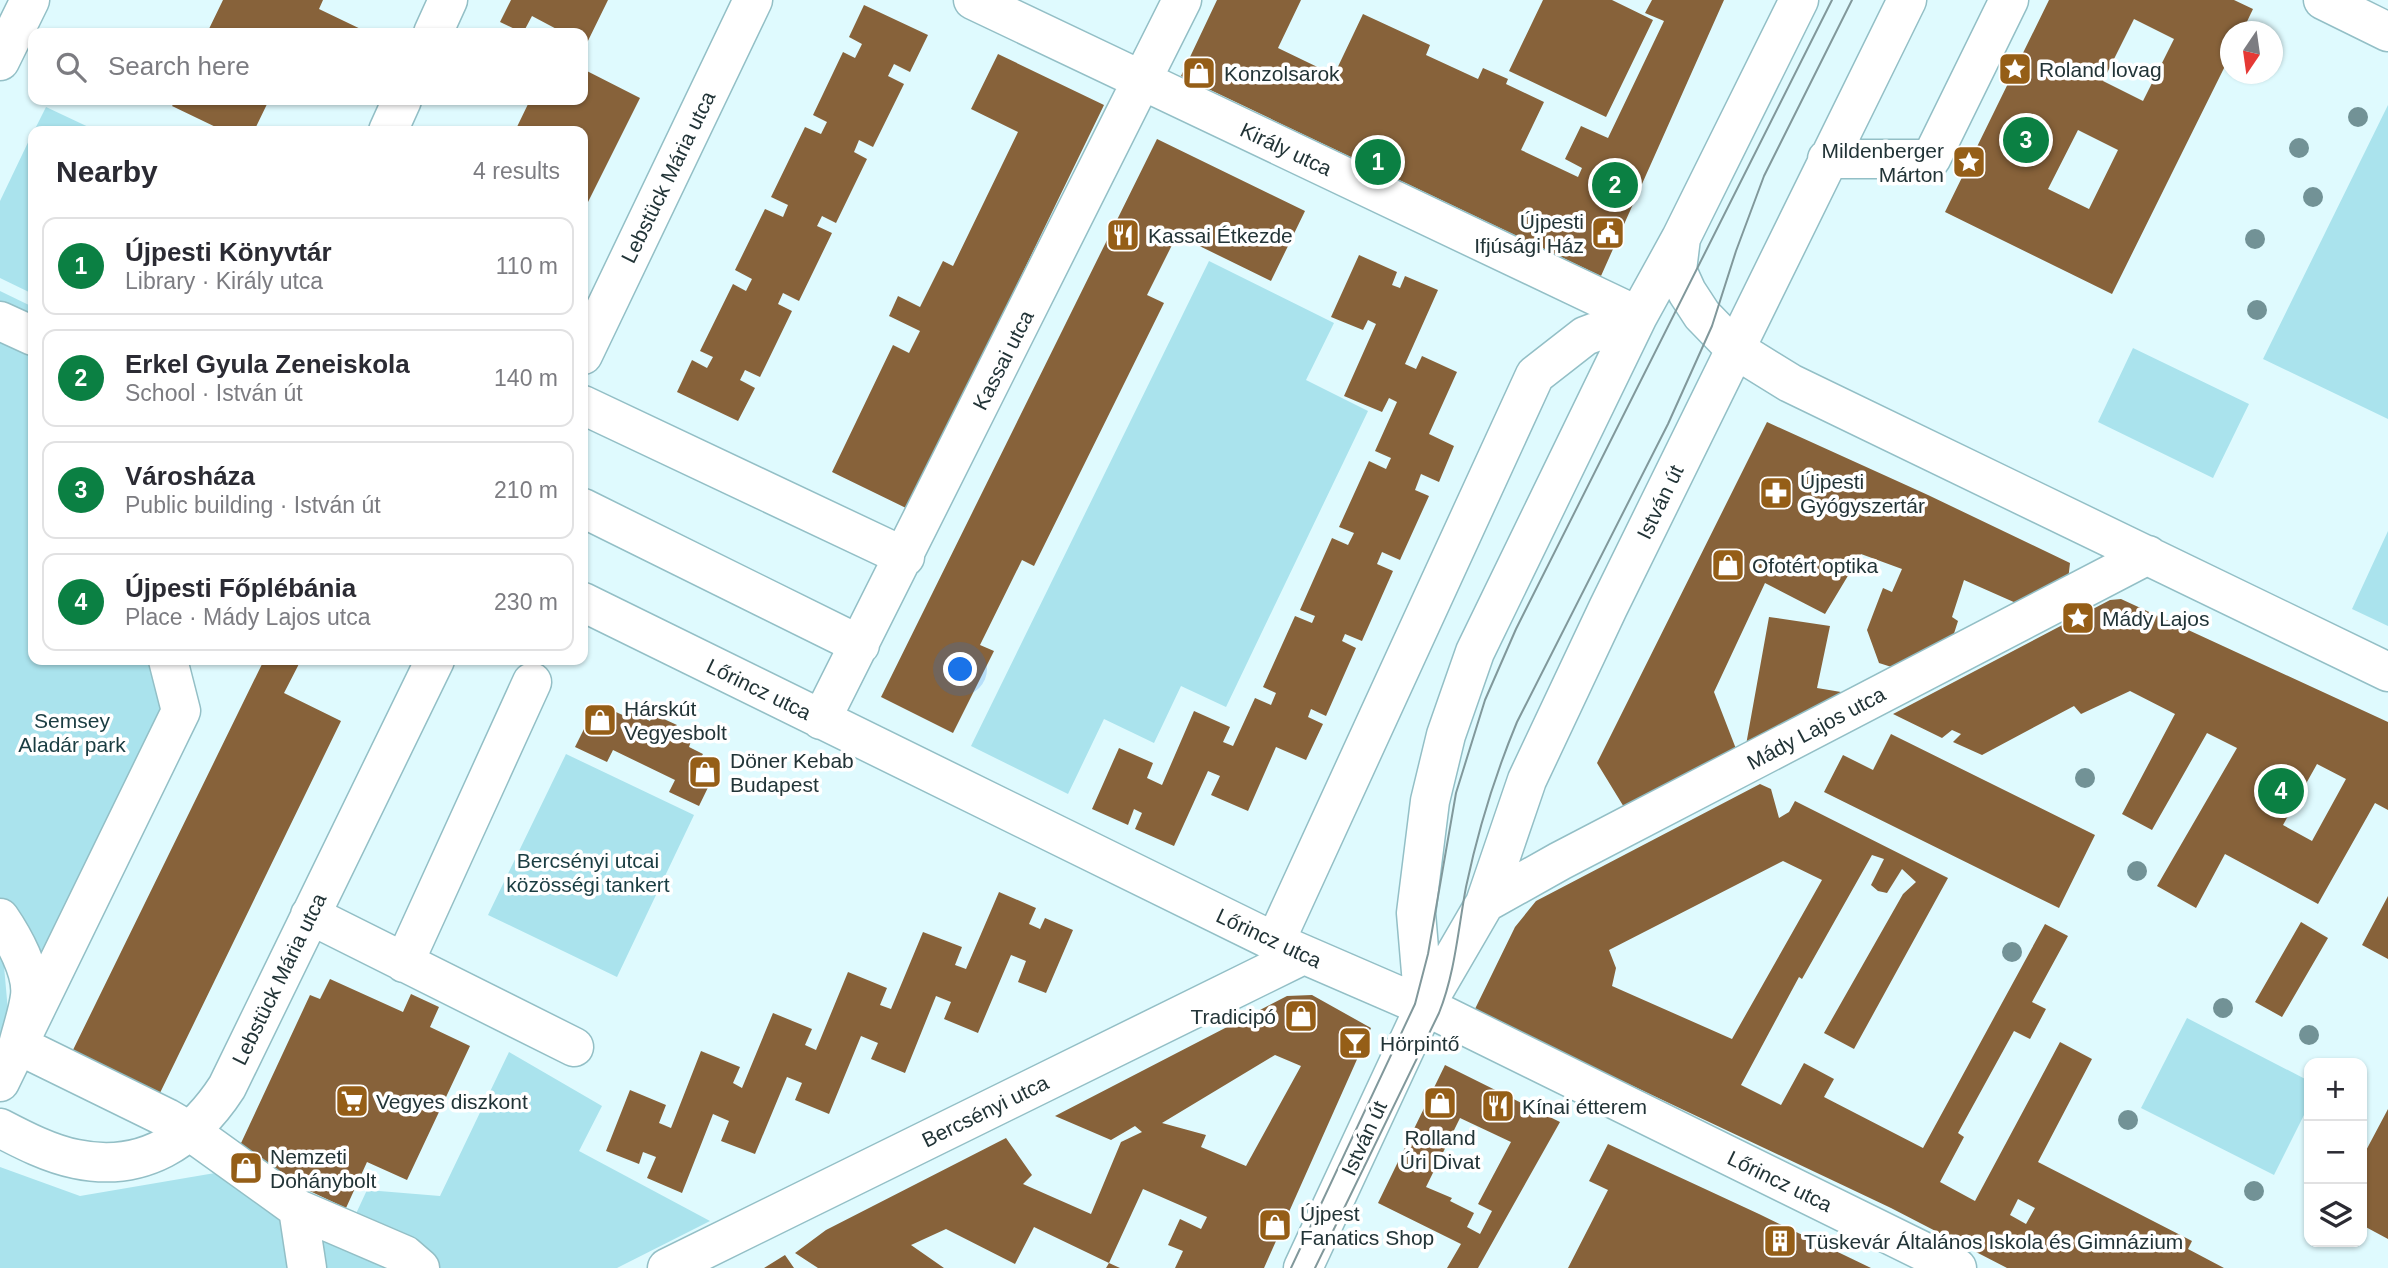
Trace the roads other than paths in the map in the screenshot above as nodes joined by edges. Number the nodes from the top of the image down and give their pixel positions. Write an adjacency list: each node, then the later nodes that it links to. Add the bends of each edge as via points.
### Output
1 (30, 0): 12 (street)
2 (448, 0): 10 (street)
3 (753, 0): 21 (street, Lebstück Mária utca)
4 (973, 0): 13 (street, Király utca)
5 (1182, 0): 13 (street, Kassai utca)
6 (1799, 0): 17 (street, István út)
7 (1907, 0): 16 (street, István út)
8 (2009, 0): 16 (street, via 1931,159)
9 (2323, 0): 11 (street)
10 (435, 28)
11 (2388, 32)
12 (0, 61)
13 (1142, 80): 18 (street, Király utca); 26 (street, Kassai utca)
14 (400, 105): 15 (street)
15 (390, 126)
16 (1827, 159): 22 (street, István út)
17 (1681, 238): 18 (street, István út); 22 (street, via 1677,270 1687,292)
18 (1638, 316): 37 (street, via 1585,336 1535,375); 39 (street, István út, via 1475,652 1446,734 1430,802 1416,913)
19 (0, 321): 20 (street)
20 (28, 334)
21 (588, 345)
22 (1735, 349): 25 (street, via 1790,383); 34 (street, István út, via 1527,780)
23 (588, 407): 26 (street)
24 (588, 510): 28 (street)
25 (2148, 555): 31 (street); 34 (street, Mády Lajos utca)
26 (905, 557): 28 (street, Kassai utca)
27 (588, 604): 33 (street, Lőrincz utca)
28 (860, 645): 33 (street, Kassai utca)
29 (169, 665): 40 (street, via 181,711)
30 (433, 665): 35 (street, Lebstück Mária utca)
31 (2388, 672)
32 (532, 682): 38 (street)
33 (821, 720): 37 (street, Lőrincz utca)
34 (1485, 903): 39 (street, István út)
35 (310, 915): 38 (street); 43 (street, Lebstück Mária utca, via 227,1087)
36 (0, 918): 40 (street, via 24,966 30,993)
37 (1289, 948): 39 (street, Lőrincz utca); 48 (street, Bercsényi utca)
38 (404, 963): 41 (street)
39 (1424, 1008): 49 (street, István út); 50 (street, Lőrincz utca)
40 (18, 1045): 42 (street); 43 (street)
41 (573, 1047)
42 (0, 1082)
43 (191, 1132): 44 (street, Lebstück Mária utca, via 138,1158 99,1163 73,1159); 45 (street)
44 (13, 1134)
45 (298, 1209): 46 (street); 47 (street, via 405,1255)
46 (307, 1268)
47 (420, 1268)
48 (667, 1268)
49 (1303, 1268)
50 (1957, 1268)

